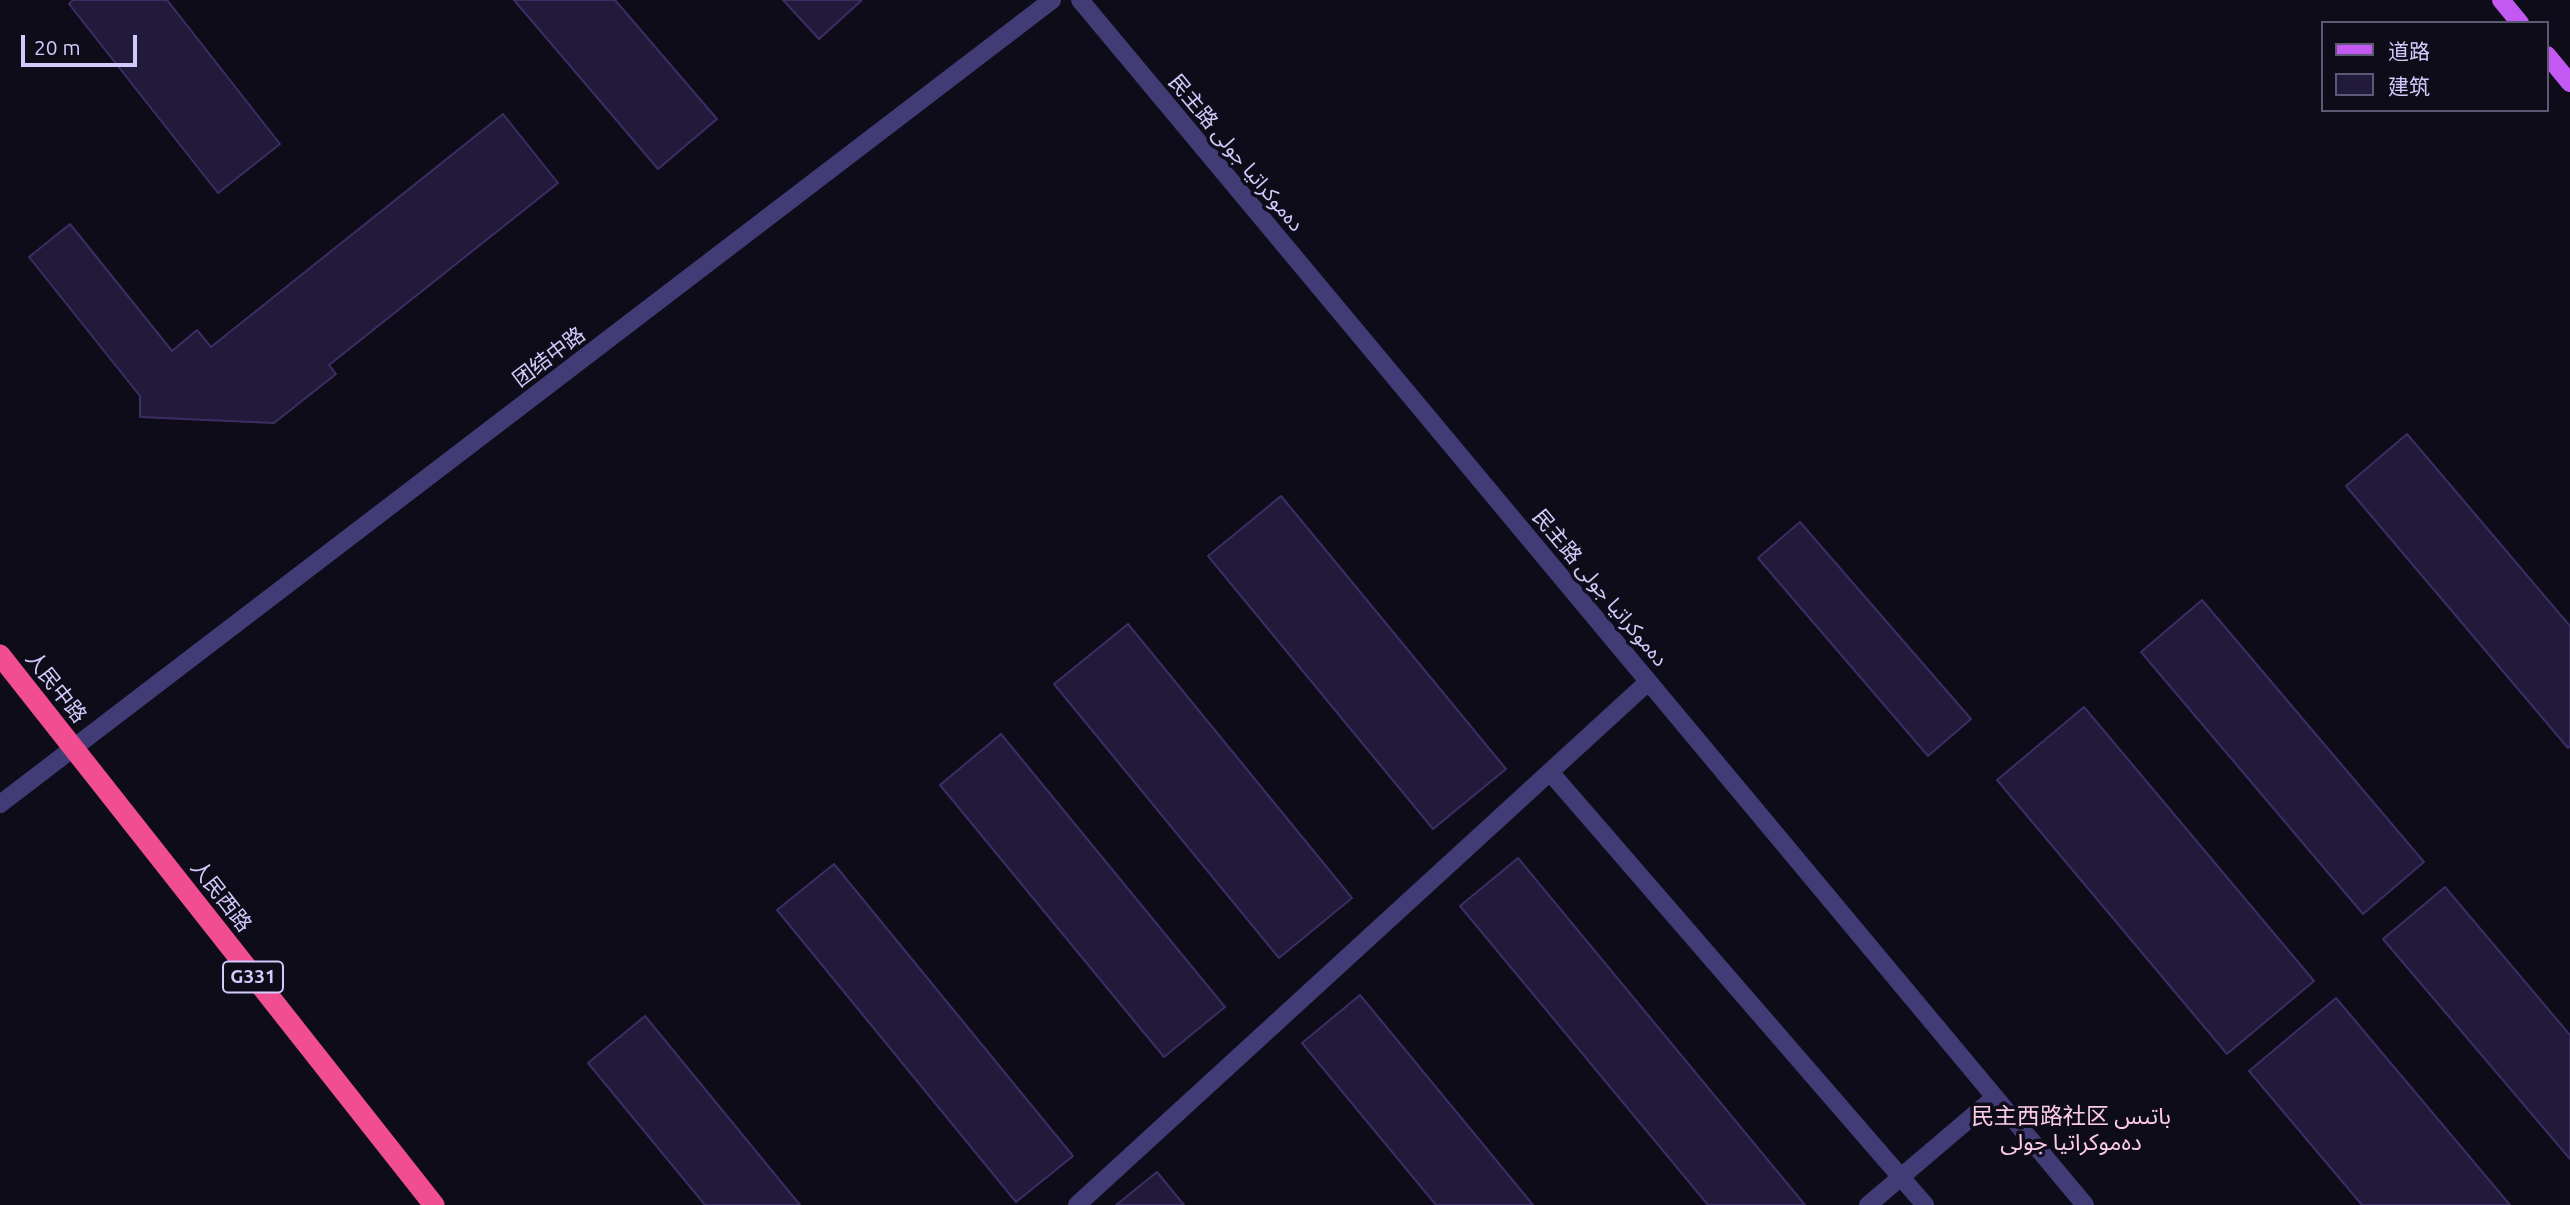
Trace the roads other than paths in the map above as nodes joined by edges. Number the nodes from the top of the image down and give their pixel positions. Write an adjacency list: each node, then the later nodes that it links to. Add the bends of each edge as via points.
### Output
1 (1052, 0): 9 (street, 团结中路)
2 (1080, 0): 8 (street, 民主路 دەموكراتيا جولى)
3 (2501, 0): 4 (main road)
4 (2518, 21)
5 (2549, 57): 6 (main road)
6 (2570, 83)
7 (0, 655): 9 (highway, 人民中路 / G331)
8 (1648, 682): 10 (street); 12 (street, 民主路 دەموكراتيا جولى)
9 (73, 749): 11 (street, 团结中路); 14 (highway, 人民西路 / G331)
10 (1550, 772): 13 (street); 15 (street)
11 (0, 804)
12 (1995, 1097): 13 (street); 18 (street, 民主路 دەموكراتيا جولى)
13 (1901, 1177): 16 (street); 17 (street)
14 (434, 1205)
15 (1077, 1205)
16 (1868, 1205)
17 (1924, 1205)
18 (2085, 1205)

